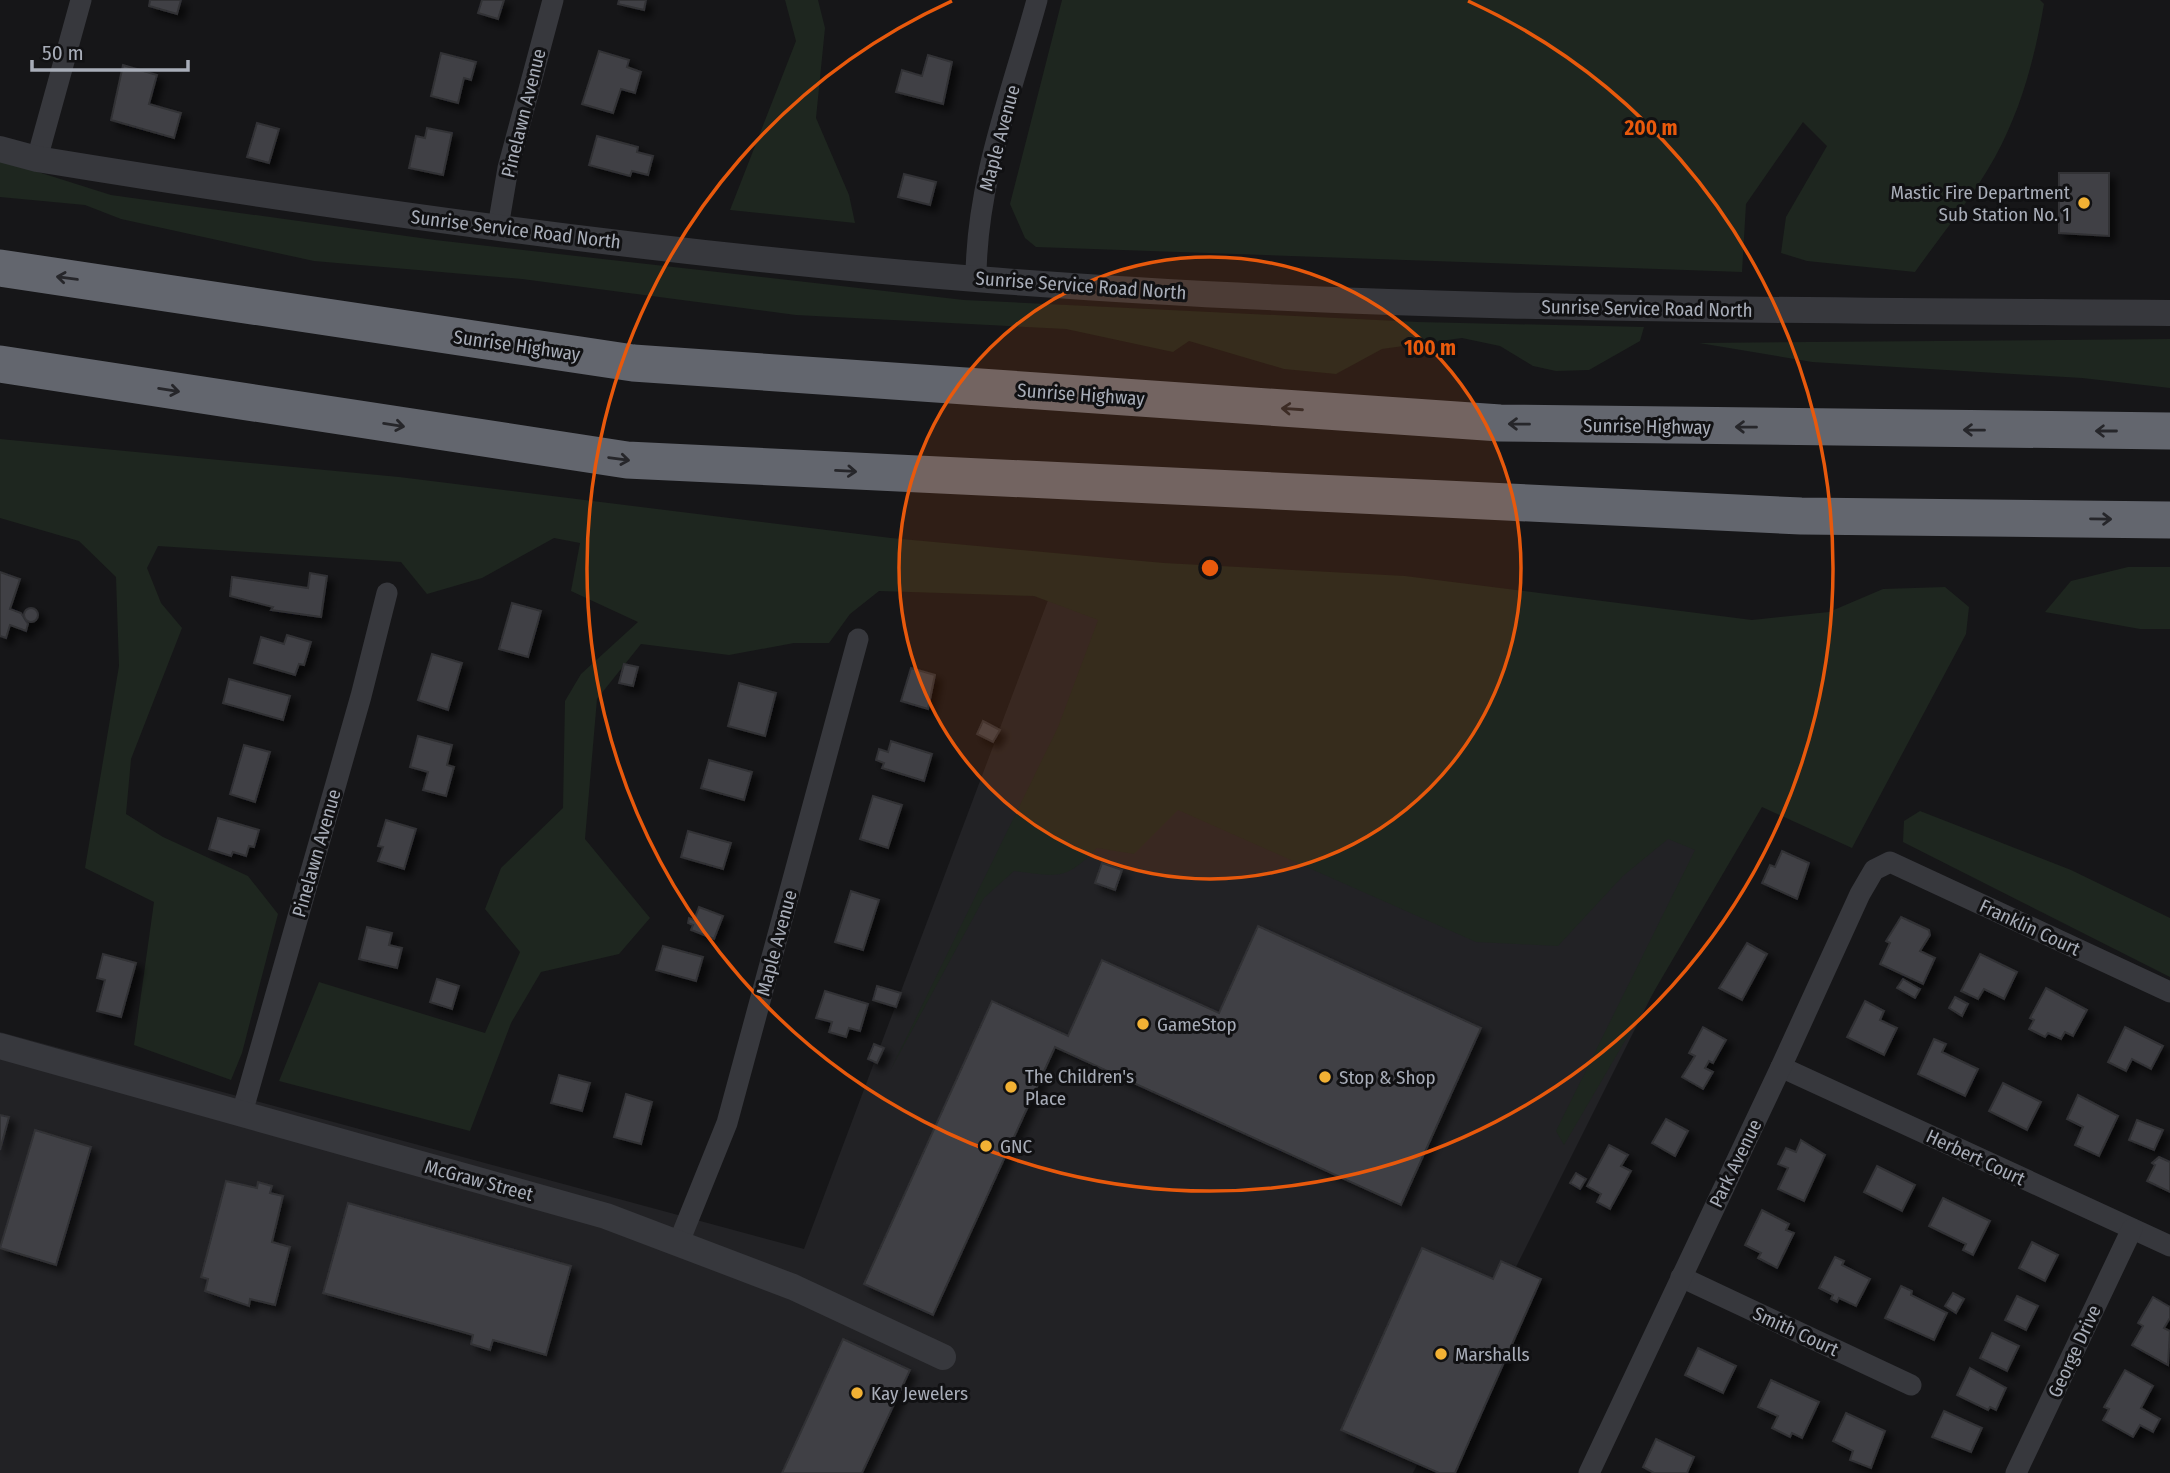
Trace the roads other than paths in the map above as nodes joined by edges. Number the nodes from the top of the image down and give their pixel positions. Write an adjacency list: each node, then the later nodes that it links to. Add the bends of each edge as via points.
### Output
1 (81, 0): 5 (street)
2 (553, 0): 6 (street, Pinelawn Avenue)
3 (1037, 0): 8 (street, Maple Avenue, via 987,175 976,242)
4 (0, 149): 5 (street, Sunrise Service Road North)
5 (37, 159): 6 (street, Sunrise Service Road North, via 289,200)
6 (498, 227): 8 (street, Sunrise Service Road North)
7 (0, 268): 13 (highway, Sunrise Highway, one-way to 7, via 1500,423 647,364)
8 (976, 279): 9 (street, Sunrise Service Road North, via 1544,307)
9 (2170, 313)
10 (0, 363): 12 (highway)
11 (0, 375): 12 (highway)
12 (102, 380): 14 (highway, one-way to 14, via 627,460 1801,516)
13 (2170, 431)
14 (2170, 520)
15 (387, 593): 21 (street, Pinelawn Avenue)
16 (858, 639): 23 (street, Maple Avenue, via 727,1123)
17 (1890, 862): 18 (street, Franklin Court); 20 (street, Park Avenue, via 1874,870 1860,894)
18 (2170, 992)
19 (0, 1046): 21 (street, McGraw Street)
20 (1782, 1067): 22 (street, Herbert Court); 25 (street, Park Avenue)
21 (242, 1113): 23 (street, McGraw Street, via 572,1205)
22 (2132, 1228): 24 (street, Herbert Court); 29 (street, George Drive)
23 (680, 1242): 26 (street, McGraw Street, via 793,1287)
24 (2170, 1246)
25 (1681, 1277): 27 (street, Smith Court); 28 (street, Park Avenue)
26 (943, 1357)
27 (1911, 1385)
28 (1589, 1473)
29 (2016, 1473)

